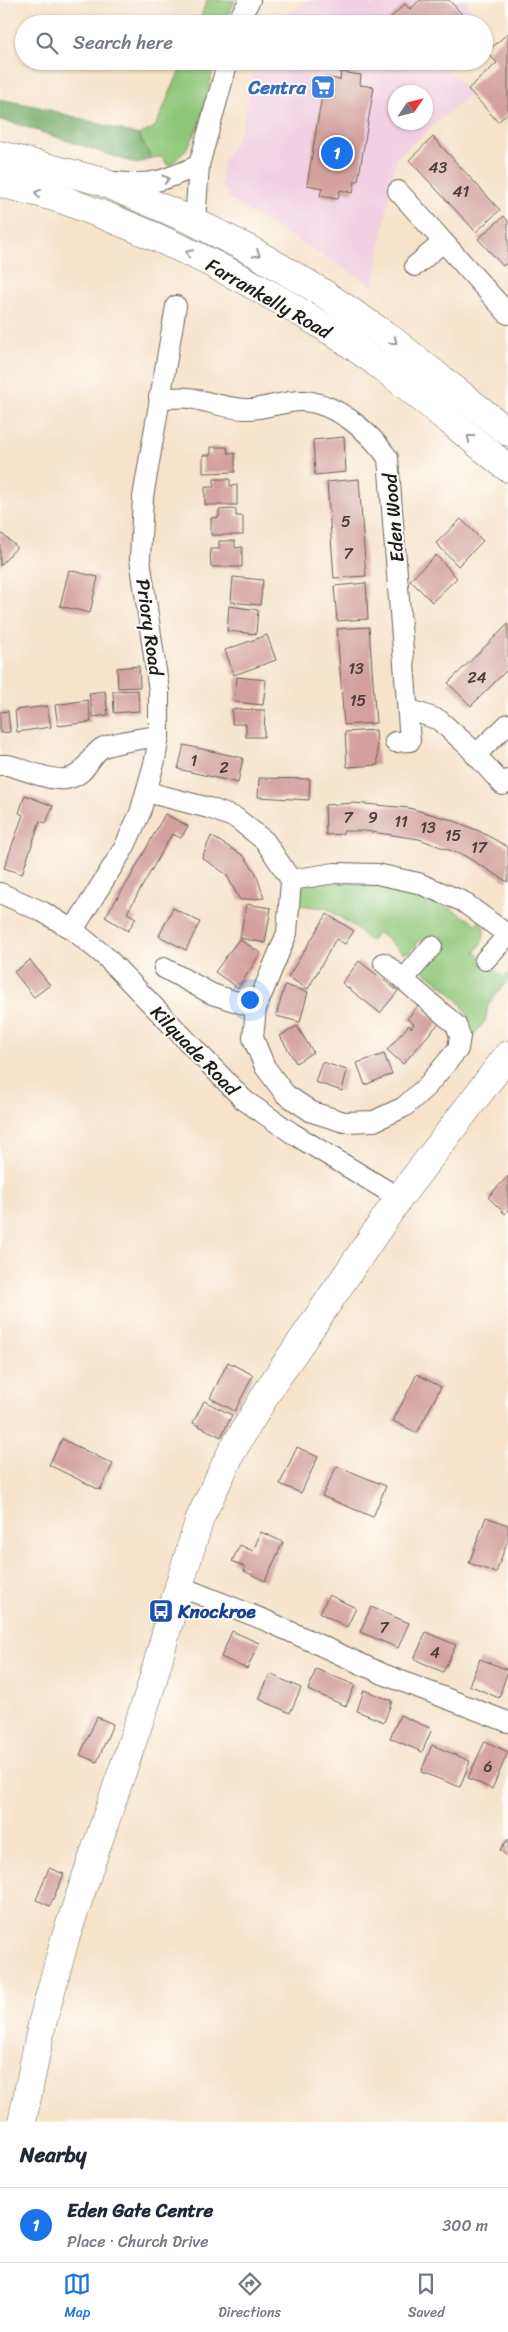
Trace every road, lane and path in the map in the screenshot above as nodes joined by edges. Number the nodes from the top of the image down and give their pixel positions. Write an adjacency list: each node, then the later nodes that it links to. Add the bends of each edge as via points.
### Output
1 (250, 0): 2 (street)
2 (241, 15)
3 (225, 70): 5 (street)
4 (0, 155): 6 (main road, Farrankelly Road)
5 (199, 165): 6 (street, one-way to 5, via 141,185 164,180); 9 (street)
6 (100, 181): 9 (main road, Farrankelly Road)
7 (0, 183): 16 (main road, Farrankelly Road, one-way to 7, via 395,378 320,324 242,278 158,238 77,206)
8 (398, 191): 10 (street)
9 (195, 222): 15 (main road, Farrankelly Road, one-way to 15, via 320,291 387,336)
10 (443, 242): 11 (street); 13 (street)
11 (415, 266)
12 (176, 306): 14 (street, Priory Road)
13 (508, 314)
14 (159, 397): 17 (street, Eden Wood, via 172,400 191,398 247,410 304,401 329,408 353,422 380,446 388,458); 19 (street, Priory Road, via 143,497 140,559 159,691)
15 (508, 432)
16 (508, 468)
17 (408, 709): 20 (street, Eden Wood, via 410,740); 21 (street, via 439,720)
18 (508, 724): 21 (street)
19 (159, 736): 22 (street, via 104,747 96,752 86,769 65,779); 24 (street, Priory Road)
20 (395, 742)
21 (475, 755): 23 (street, via 503,785)
22 (0, 765)
23 (508, 780)
24 (147, 792): 25 (street, via 236,818 265,841); 27 (street, Priory Road, via 124,848)
25 (291, 880): 28 (street, via 335,873 377,874 418,882 462,901); 34 (street, via 287,933)
26 (0, 893): 27 (street, Kilquade Road)
27 (73, 930): 36 (street, Kilquade Road, via 106,957 244,1100)
28 (508, 935): 30 (street)
29 (432, 946): 33 (street)
30 (485, 960)
31 (384, 963): 33 (street)
32 (164, 968): 34 (street, via 212,994)
33 (404, 979): 34 (street, via 456,1025 460,1036 458,1049 427,1086 404,1107 374,1121 344,1122 312,1112 285,1094 265,1067 253,1038)
34 (256, 1008)
35 (508, 1055): 36 (main road)
36 (399, 1198): 37 (main road, via 271,1386 231,1453 200,1518)
37 (178, 1586): 38 (street, via 267,1621 383,1674); 39 (main road, via 150,1690 65,1939 42,2024)
38 (508, 1722)
39 (22, 2122)

